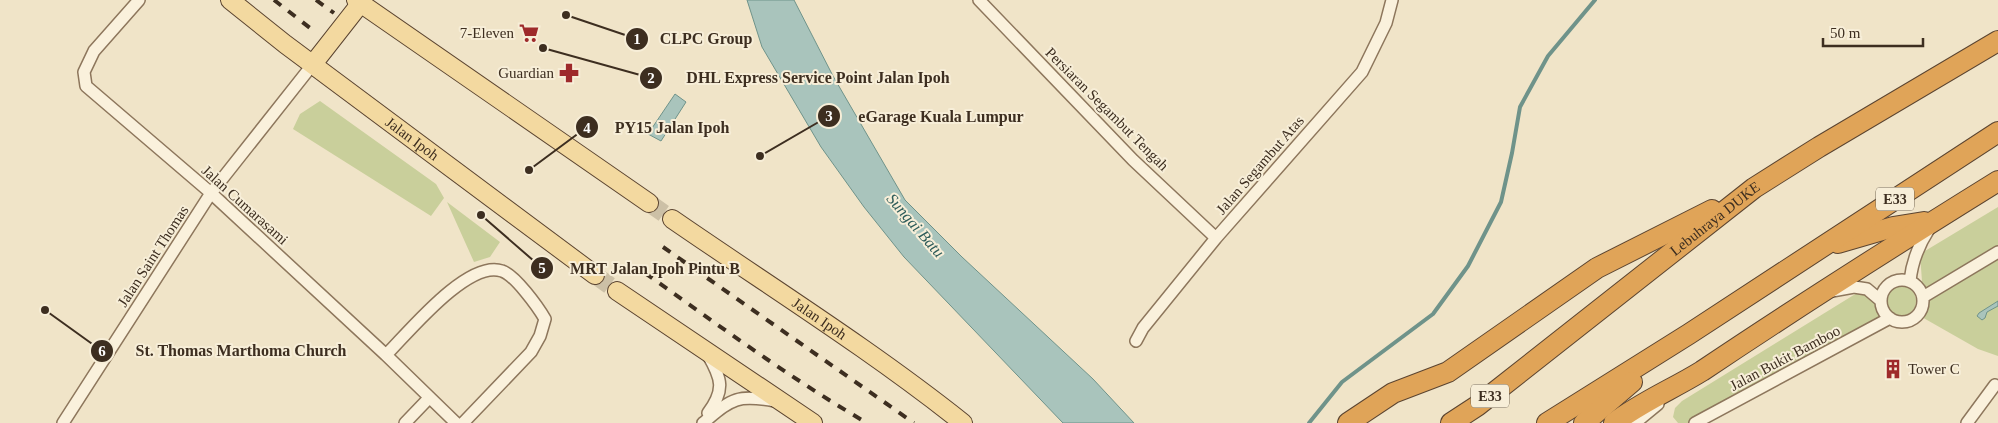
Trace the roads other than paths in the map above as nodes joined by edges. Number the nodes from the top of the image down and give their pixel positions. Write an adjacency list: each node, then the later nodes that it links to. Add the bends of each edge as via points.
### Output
1 (138, 0): 11 (street, Jalan Cumarasami, via 94,51 84,72 86,86)
2 (230, 0): 7 (main road, Jalan Ipoh)
3 (980, 0): 15 (street, Persiaran Segambut Tengah, via 1133,160)
4 (1392, 0): 15 (street, Jalan Segambut Atas, via 1386,23 1362,72)
5 (358, 2): 7 (main road); 12 (main road)
6 (1998, 41): 10 (highway, Lebuhraya DUKE / E33)
7 (313, 64): 11 (street, Jalan Saint Thomas); 18 (main road, Jalan Ipoh)
8 (1993, 136): 17 (highway, E33)
9 (1998, 181): 14 (highway)
10 (1754, 188): 40 (highway, via 1597,268 1448,372 1393,393); 41 (highway, Lebuhraya DUKE / E33)
11 (211, 193): 28 (street, Jalan Cumarasami); 33 (street, Jalan Saint Thomas)
12 (649, 203)
13 (672, 220): 39 (main road, Jalan Ipoh, via 798,304)
14 (1934, 221): 17 (highway, via 1893,227); 19 (street, via 1914,256); 21 (highway)
15 (1216, 238): 26 (street, Jalan Segambut Atas)
16 (1998, 252): 22 (street)
17 (1807, 256): 25 (highway, E33)
18 (595, 275)
19 (1910, 281): 22 (street); 23 (street, via 1890,283)
20 (617, 291): 27 (main road)
21 (1814, 296): 23 (street, via 1854,287 1868,289); 29 (highway)
22 (1923, 297): 24 (street, via 1921,310 1916,316 1904,322)
23 (1880, 300): 24 (street)
24 (1890, 318): 46 (street, Jalan Bukit Bamboo)
25 (1689, 334): 42 (highway, E33); 43 (highway)
26 (1136, 341)
27 (706, 351): 32 (main road); 37 (street, via 721,384 717,400)
28 (386, 355): 31 (street, Jalan Cumarasami); 36 (street, via 452,289 479,272 491,269 504,271 533,299 545,319 531,352)
29 (1686, 381): 44 (highway); 45 (street)
30 (1994, 385): 47 (street)
31 (429, 398): 34 (street); 35 (street, Jalan Cumarasami)
32 (784, 403): 37 (street, via 752,397 737,399); 38 (main road)
33 (63, 423)
34 (405, 423)
35 (456, 423)
36 (463, 423)
37 (702, 423)
38 (813, 423)
39 (963, 423)
40 (1348, 423)
41 (1451, 423)
42 (1547, 423)
43 (1584, 423)
44 (1614, 423)
45 (1635, 423)
46 (1695, 423)
47 (1967, 423)

